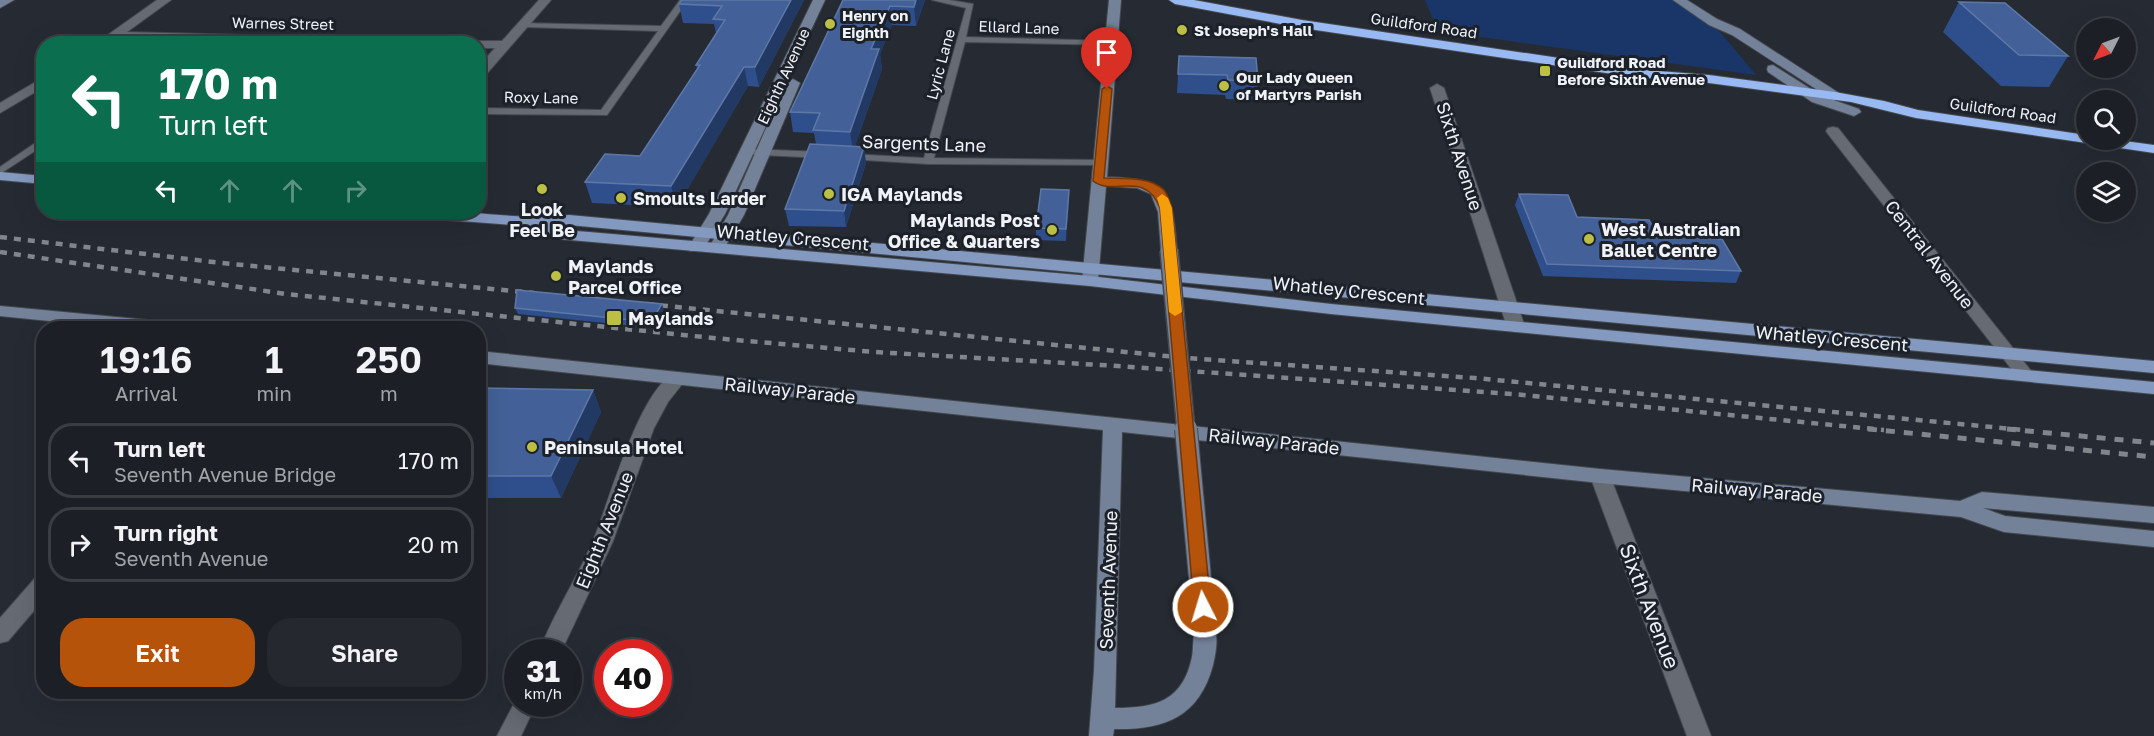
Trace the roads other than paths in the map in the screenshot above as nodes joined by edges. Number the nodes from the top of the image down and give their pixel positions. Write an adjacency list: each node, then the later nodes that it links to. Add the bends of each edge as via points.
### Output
1 (8, 0): 11 (street)
2 (165, 0): 15 (street)
3 (545, 0): 13 (street)
4 (684, 0): 14 (lane)
5 (819, 0): 36 (street, Eighth Avenue)
6 (833, 0): 37 (street, Eighth Avenue)
7 (936, 0): 17 (lane, Lyric Lane, via 970,6)
8 (1115, 0): 18 (street)
9 (1175, 0): 22 (highway, Guildford Road, via 1302,24)
10 (1680, 0): 12 (street)
11 (0, 4)
12 (1713, 22): 25 (street, via 1721,33); 26 (street, via 1736,32)
13 (523, 25): 14 (lane); 20 (street)
14 (663, 29): 28 (lane, Roxy Lane, via 604,113)
15 (115, 35): 16 (street, Warnes Street)
16 (152, 36)
17 (961, 39): 18 (lane, Ellard Lane); 38 (lane, Lyric Lane)
18 (1112, 43): 39 (street)
19 (486, 44): 20 (street)
20 (506, 45): 21 (street)
21 (486, 66)
22 (1634, 72): 25 (highway, Guildford Road); 29 (highway, Guildford Road, via 1669,83)
23 (36, 86): 27 (street)
24 (1437, 88): 50 (street, Sixth Avenue)
25 (1806, 92): 26 (highway, Guildford Road); 29 (street)
26 (1838, 97): 30 (highway, Guildford Road, via 1891,105)
27 (0, 109)
28 (486, 111)
29 (1854, 112): 30 (highway, Guildford Road, via 1895,118)
30 (1916, 114): 32 (highway, Guildford Road)
31 (1833, 131): 54 (street, Central Avenue)
32 (2076, 137)
33 (36, 146): 40 (lane)
34 (2136, 146): 35 (highway, Guildford Road)
35 (2154, 149)
36 (747, 152): 37 (lane, Sargents Lane); 46 (street, Eighth Avenue)
37 (763, 152): 38 (lane, Sargents Lane); 47 (street, Eighth Avenue)
38 (928, 161): 39 (lane, Sargents Lane)
39 (1099, 163): 43 (street)
40 (0, 171)
41 (0, 176): 42 (main road)
42 (36, 179)
43 (1098, 181): 49 (street); 70 (street, bridge, via 1153,188 1160,193 1166,208 1206,647 1193,686 1182,701 1159,715)
44 (486, 219): 45 (main road, Whatley Crescent)
45 (542, 224): 46 (main road, Whatley Crescent, via 569,220); 48 (main road, Whatley Crescent, via 559,234)
46 (706, 233): 47 (main road, Whatley Crescent); 48 (street, Eighth Avenue)
47 (721, 242): 48 (main road, Whatley Crescent); 49 (main road, Whatley Crescent)
48 (696, 248)
49 (1091, 274): 50 (main road, Whatley Crescent); 53 (main road, Whatley Crescent)
50 (1510, 307): 53 (street, Sixth Avenue); 54 (main road, Whatley Crescent)
51 (0, 311): 52 (street)
52 (99, 321)
53 (1516, 327): 57 (main road, Whatley Crescent)
54 (2008, 354): 56 (main road, Whatley Crescent); 57 (street, Central Avenue)
55 (486, 358): 58 (street, Railway Parade)
56 (2154, 367)
57 (2026, 376): 59 (main road, Whatley Crescent)
58 (678, 378): 60 (street, Railway Parade); 68 (street, Eighth Avenue, via 644,428 603,541)
59 (2154, 388)
60 (1113, 423): 61 (street, Railway Parade); 70 (street, Seventh Avenue)
61 (1600, 476): 62 (street, Railway Parade); 72 (street, Sixth Avenue)
62 (1962, 509): 63 (street, Railway Parade, via 1982,500); 65 (street, Railway Parade, via 2004,524)
63 (2125, 513): 64 (street, Railway Parade); 65 (street)
64 (2154, 515)
65 (2150, 544)
66 (36, 592): 67 (street)
67 (0, 634)
68 (556, 639)
69 (518, 717): 71 (street)
70 (1101, 727)
71 (509, 736)
72 (1699, 736)

